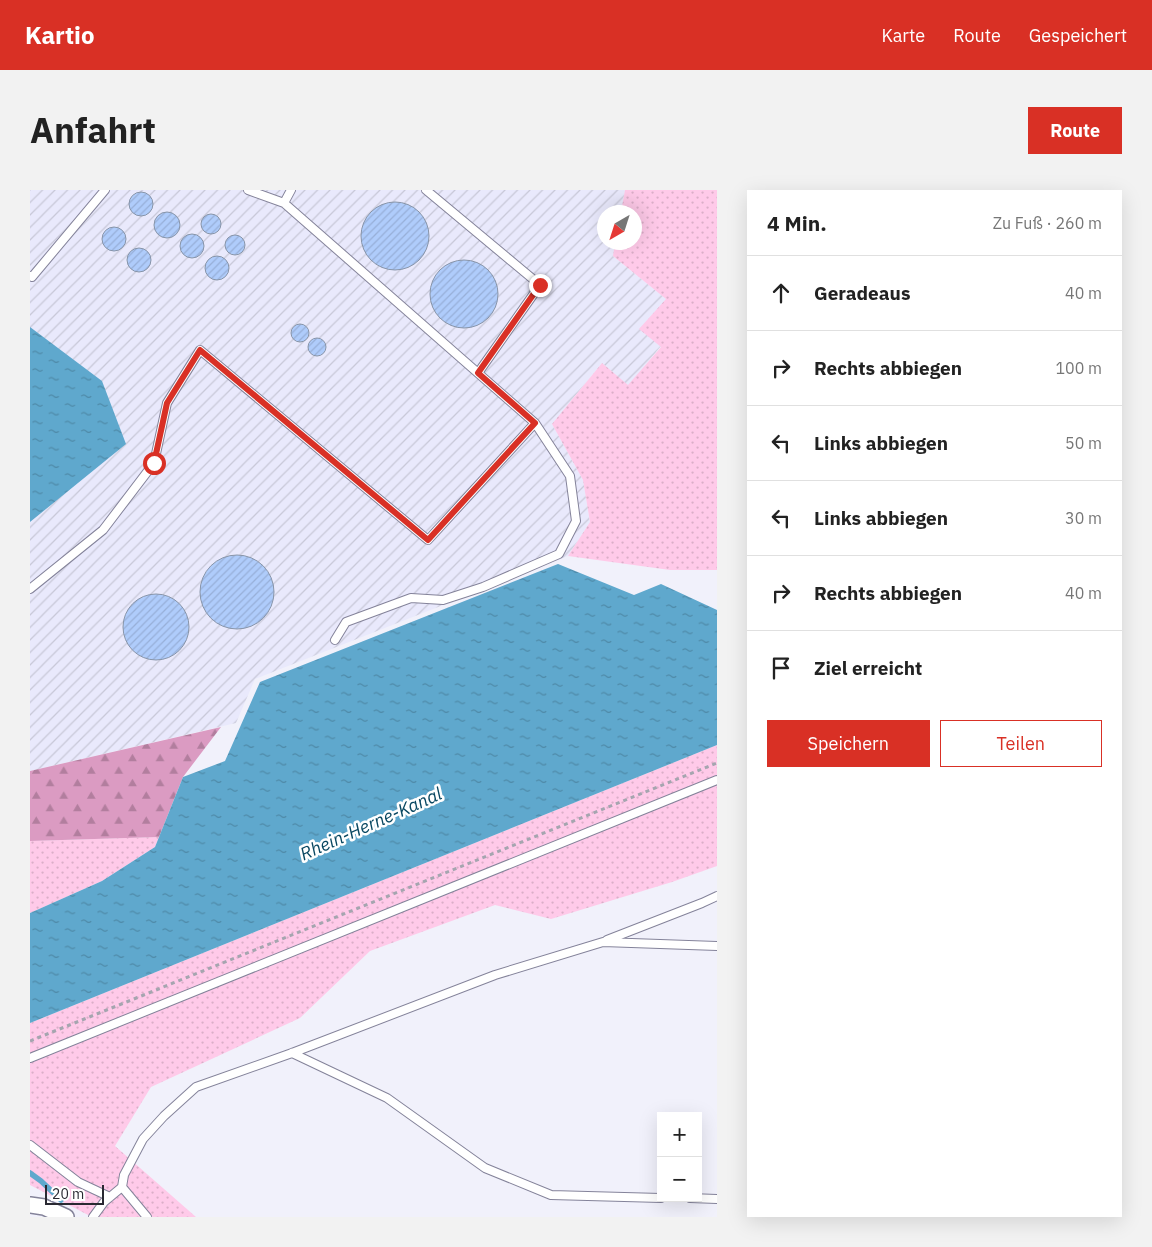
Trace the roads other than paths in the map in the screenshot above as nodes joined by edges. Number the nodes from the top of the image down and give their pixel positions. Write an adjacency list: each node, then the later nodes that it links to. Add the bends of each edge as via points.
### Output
1 (106, 190): 6 (lane)
2 (248, 190): 5 (lane)
3 (290, 190): 5 (lane)
4 (426, 190): 7 (lane, via 540,285)
5 (284, 203): 7 (lane)
6 (30, 276)
7 (478, 373): 8 (lane)
8 (535, 423): 9 (lane, via 428,540 200,350 167,403 154,463 103,530); 10 (lane, via 570,476 576,521 559,554 483,587 443,600 411,598 346,622)
9 (30, 589)
10 (335, 640)
11 (717, 780): 16 (lane)
12 (717, 896): 13 (lane)
13 (603, 942): 14 (lane); 15 (lane, via 495,975)
14 (717, 946)
15 (292, 1053): 18 (lane, via 196,1087 143,1139 124,1175); 20 (lane, via 387,1098 485,1168 551,1195)
16 (30, 1058)
17 (30, 1145): 19 (lane, via 78,1182)
18 (122, 1188): 19 (lane); 26 (lane)
19 (110, 1197): 25 (lane)
20 (657, 1198)
21 (702, 1198): 22 (lane)
22 (717, 1199)
23 (30, 1205): 24 (street, via 44,1206)
24 (66, 1217)
25 (93, 1217)
26 (147, 1217)

